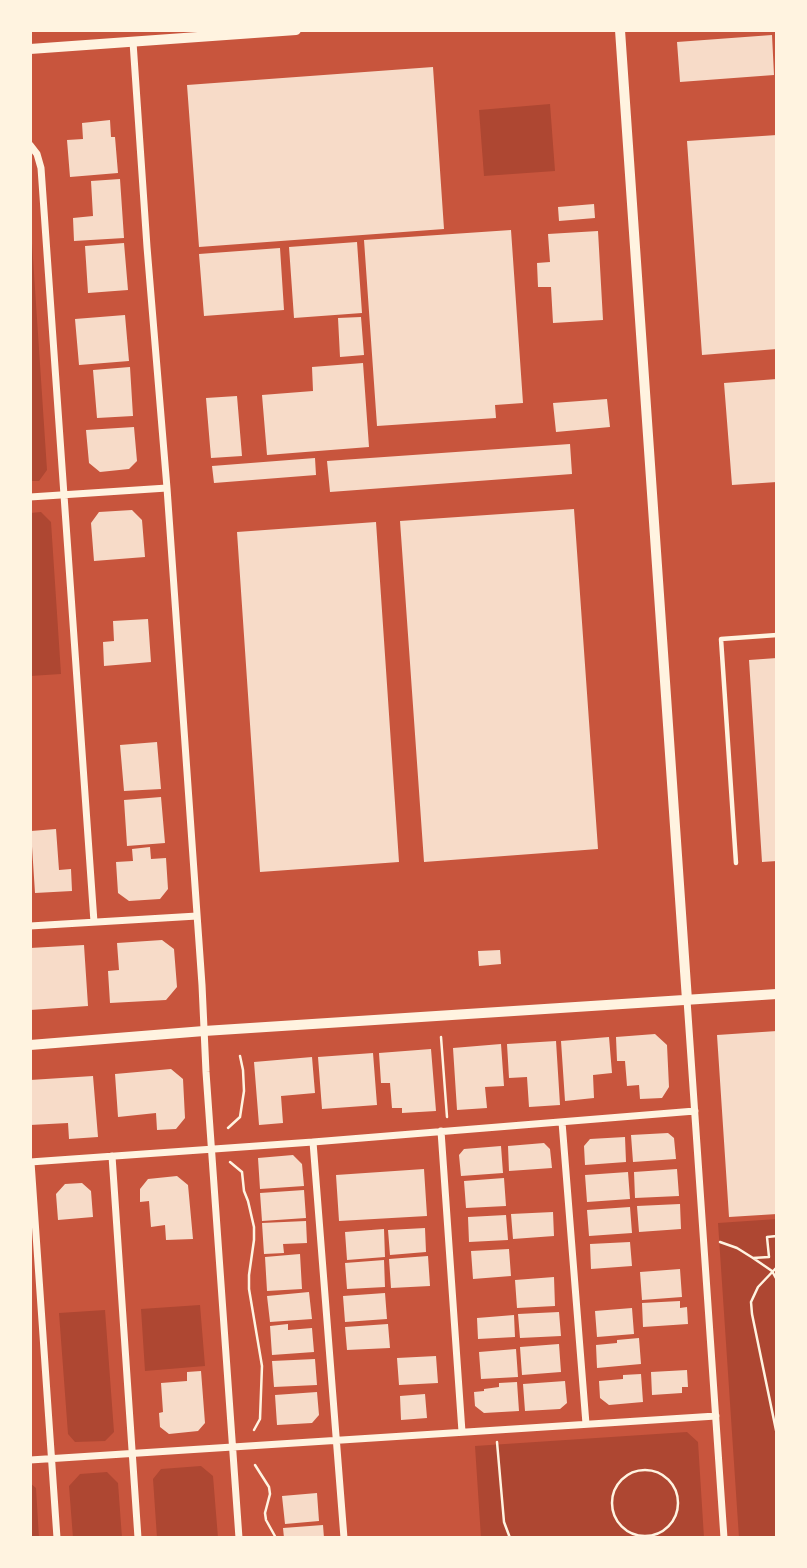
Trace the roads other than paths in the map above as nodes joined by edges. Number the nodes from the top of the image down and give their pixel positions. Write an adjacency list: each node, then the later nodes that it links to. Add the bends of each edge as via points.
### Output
1 (132, 30): 4 (street)
2 (296, 30): 4 (street)
3 (620, 30): 16 (street)
4 (134, 42): 5 (street); 7 (street)
5 (30, 49)
6 (30, 145): 8 (street, via 41,168)
7 (167, 488): 8 (street); 12 (street)
8 (65, 495): 9 (street); 13 (street)
9 (30, 497)
10 (777, 635): 11 (lane, via 721,639)
11 (736, 863)
12 (197, 916): 13 (street); 17 (street)
13 (94, 922): 14 (street)
14 (30, 926)
15 (777, 993): 16 (street)
16 (687, 1000): 17 (street); 19 (street)
17 (204, 1031): 18 (street); 23 (street)
18 (30, 1045)
19 (695, 1111): 20 (street); 26 (street)
20 (562, 1122): 21 (street); 27 (street)
21 (440, 1131): 22 (street); 28 (street)
22 (313, 1142): 23 (street); 29 (street)
23 (212, 1149): 24 (street); 30 (street)
24 (112, 1156): 25 (street); 31 (street)
25 (30, 1162): 32 (street)
26 (716, 1416): 27 (street); 38 (street)
27 (586, 1424): 28 (street)
28 (462, 1432): 29 (street)
29 (337, 1440): 30 (street); 37 (street)
30 (233, 1447): 31 (street); 36 (street)
31 (133, 1453): 32 (street); 35 (street)
32 (52, 1458): 33 (street); 34 (street)
33 (30, 1460)
34 (57, 1538)
35 (138, 1538)
36 (239, 1538)
37 (344, 1538)
38 (724, 1538)

